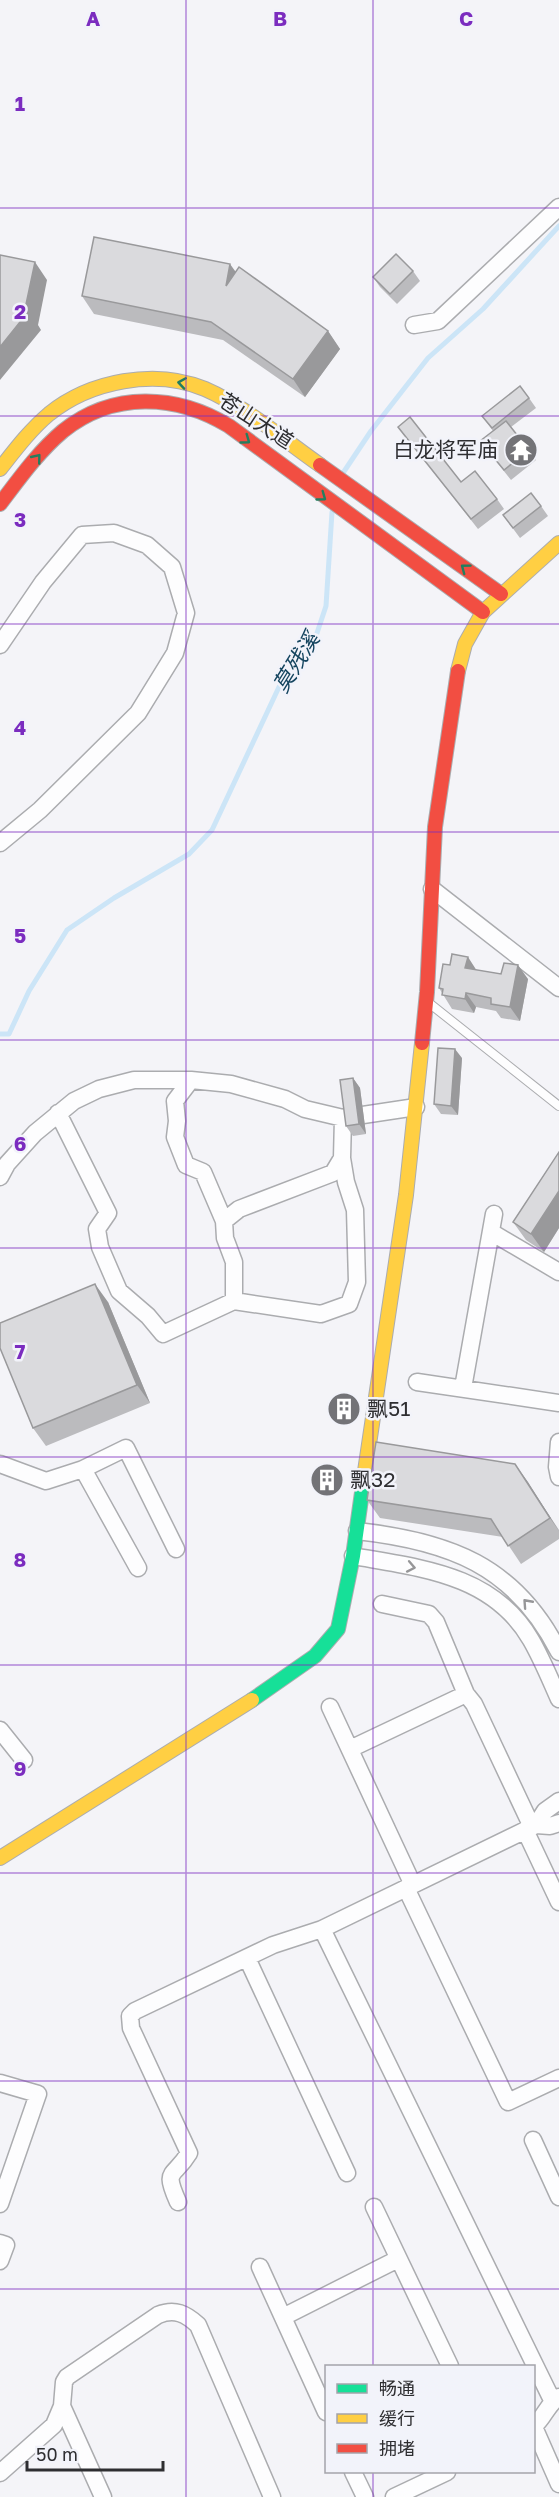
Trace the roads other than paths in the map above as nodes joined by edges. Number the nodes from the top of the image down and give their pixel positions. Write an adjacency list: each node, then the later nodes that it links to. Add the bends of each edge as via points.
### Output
1 (559, 207): 2 (street, via 438,321)
2 (414, 325)
3 (0, 468): 6 (street, 苍山大道, one-way to 3, via 288,441 197,386 131,380 101,387 68,401 35,427)
4 (0, 504): 7 (street, 苍山大道, one-way to 7, via 45,448 64,430 91,414 134,402 181,405 202,412 245,438)
5 (559, 543): 6 (street)
6 (501, 594): 7 (street)
7 (483, 612): 10 (street, via 465,644 455,682 435,827)
8 (0, 645): 9 (street, via 43,582 82,535 114,533 147,544 172,567 186,613 175,653 138,713 40,810)
9 (0, 843)
10 (432, 889): 11 (street); 12 (street)
11 (559, 988)
12 (426, 1001): 14 (lane); 15 (street)
13 (191, 1080): 16 (street, via 134,1080 99,1089); 17 (street, via 231,1084); 21 (street, via 175,1101 175,1137 186,1166 203,1172)
14 (559, 1106)
15 (416, 1107): 17 (street); 32 (street)
16 (58, 1113): 19 (street); 24 (street, via 108,1213 97,1228 100,1247 119,1291 163,1334)
17 (343, 1118): 18 (street)
18 (342, 1158): 21 (street, via 333,1173 239,1209); 24 (street, via 355,1210 357,1282 349,1304 321,1314)
19 (2, 1163)
20 (494, 1214): 22 (street)
21 (224, 1221): 24 (street, via 225,1238 234,1262)
22 (491, 1232): 23 (street); 26 (street)
23 (559, 1272)
24 (234, 1301)
25 (417, 1382): 26 (street)
26 (463, 1388): 27 (street)
27 (559, 1403)
28 (559, 1442): 31 (street)
29 (0, 1464): 30 (street, via 45,1481)
30 (83, 1469): 33 (street, via 126,1448); 36 (street)
31 (559, 1477)
32 (357, 1531): 34 (street, via 423,1540); 35 (street)
33 (176, 1549)
34 (453, 1551): 37 (street); 39 (street, one-way to 34, via 534,1611 519,1595)
35 (353, 1556): 37 (street, one-way to 37); 49 (street, via 338,1629 315,1656 261,1695)
36 (138, 1568)
37 (445, 1574): 41 (street, via 480,1589 509,1612 531,1640)
38 (382, 1604): 40 (street, via 429,1614)
39 (559, 1652)
40 (466, 1694): 44 (street); 48 (street)
41 (559, 1699)
42 (330, 1707): 44 (street)
43 (0, 1730): 45 (street)
44 (350, 1749): 50 (street)
45 (24, 1760)
46 (559, 1801): 48 (street)
47 (559, 1823): 48 (street)
48 (531, 1827): 50 (street); 51 (street)
49 (0, 1858)
50 (409, 1886): 52 (street); 54 (street, via 508,2102)
51 (559, 1902)
52 (322, 1929): 53 (street); 68 (street)
53 (247, 1958): 57 (street); 59 (street, via 130,2016 131,2028 189,2153 170,2175)
54 (559, 2078)
55 (0, 2083): 60 (street, via 38,2094)
56 (533, 2140): 58 (street)
57 (347, 2173)
58 (558, 2190)
59 (178, 2202)
60 (0, 2204)
61 (374, 2207): 63 (street)
62 (0, 2243): 64 (street, via 6,2245)
63 (398, 2259): 66 (street); 67 (street)
64 (0, 2261)
65 (260, 2267): 66 (street)
66 (283, 2317): 70 (street)
67 (449, 2365)
68 (556, 2398): 71 (street)
69 (62, 2406): 73 (street, via 54,2425); 77 (street); 78 (street, via 67,2377 158,2315 170,2311 186,2315 203,2334)
70 (325, 2408)
71 (535, 2426)
72 (535, 2429): 76 (street)
73 (0, 2473)
74 (353, 2473): 79 (street)
75 (445, 2473): 80 (street)
76 (559, 2484)
77 (102, 2497)
78 (272, 2497)
79 (365, 2497)
80 (394, 2497)

